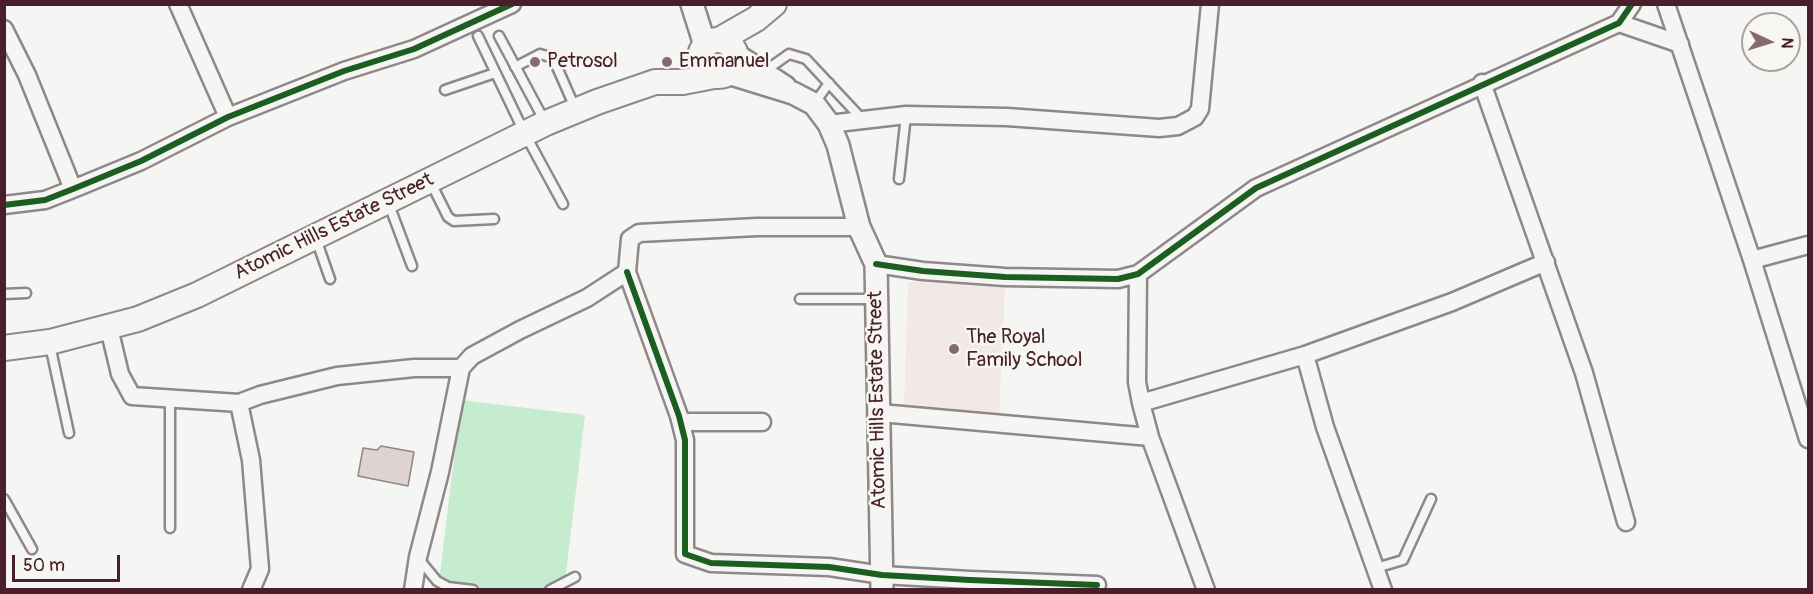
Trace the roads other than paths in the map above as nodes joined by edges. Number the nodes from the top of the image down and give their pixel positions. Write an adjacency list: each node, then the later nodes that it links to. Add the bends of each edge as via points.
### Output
1 (178, 4): 24 (street)
2 (512, 4): 24 (street, via 414,49)
3 (693, 4): 13 (street)
4 (1210, 4): 23 (street, via 1200,109 1195,117 1178,126)
5 (1632, 4): 8 (street)
6 (1666, 4): 12 (street)
7 (765, 12): 13 (main road)
8 (1619, 23): 12 (street); 18 (street)
9 (4, 29): 31 (street)
10 (478, 36): 16 (lane)
11 (499, 36): 14 (lane)
12 (1680, 44): 39 (street)
13 (719, 53): 15 (street, Atomic Hills Estate Street); 20 (street, Atomic Hills Estate Street); 22 (main road, Atomic Hills Estate Street, via 683,82 655,82)
14 (515, 67): 22 (lane, via 540,54 553,58); 26 (lane)
15 (765, 71): 17 (lane, via 789,54 796,54 806,58); 20 (street, Atomic Hills Estate Street)
16 (495, 73): 19 (lane); 28 (lane)
17 (829, 83): 21 (lane); 25 (lane)
18 (1482, 83): 40 (street); 44 (street, via 1256,188)
19 (446, 90)
20 (793, 93): 21 (street, Atomic Hills Estate Street)
21 (814, 104): 27 (street, Atomic Hills Estate Street)
22 (576, 110): 26 (main road, Atomic Hills Estate Street)
23 (906, 115): 25 (street); 29 (lane)
24 (228, 117): 31 (street, via 141,161)
25 (862, 119): 27 (street)
26 (546, 123): 28 (main road, Atomic Hills Estate Street)
27 (829, 124): 36 (street, Atomic Hills Estate Street, via 847,171)
28 (525, 134): 30 (main road, Atomic Hills Estate Street); 33 (lane)
29 (899, 179)
30 (429, 180): 32 (main road, Atomic Hills Estate Street); 35 (lane, via 448,218)
31 (73, 189): 34 (street, via 45,200)
32 (387, 201): 37 (main road, Atomic Hills Estate Street); 42 (lane)
33 (563, 204)
34 (4, 205)
35 (494, 219)
36 (859, 227): 41 (street, Atomic Hills Estate Street); 43 (street, via 639,233 630,239)
37 (314, 236): 45 (lane); 50 (main road, Atomic Hills Estate Street, via 197,295)
38 (1809, 245): 39 (street)
39 (1752, 260): 63 (street)
40 (1546, 262): 53 (street, via 1452,302); 66 (street, via 1584,373)
41 (876, 264): 44 (street, via 1005,277 1118,279); 49 (street, Atomic Hills Estate Street)
42 (412, 266)
43 (627, 272): 54 (street, via 587,298 472,356); 59 (street)
44 (1138, 274): 57 (street, via 1137,382)
45 (330, 279)
46 (26, 293): 47 (lane)
47 (4, 294)
48 (800, 299): 49 (lane)
49 (876, 299): 58 (street, Atomic Hills Estate Street)
50 (109, 328): 51 (main road, Atomic Hills Estate Street); 55 (street, via 120,374 132,396)
51 (50, 342): 52 (main road, Atomic Hills Estate Street); 61 (lane)
52 (4, 348)
53 (1305, 355): 57 (street); 70 (street, via 1325,427)
54 (461, 368): 56 (street, via 414,368 337,376); 69 (street)
55 (170, 398): 56 (street); 67 (lane)
56 (239, 403): 74 (street, via 251,460 260,569)
57 (1141, 403): 62 (street)
58 (880, 413): 62 (street); 72 (street, Atomic Hills Estate Street)
59 (681, 422): 60 (street); 72 (street, via 685,440 685,554 711,563 829,567)
60 (762, 422)
61 (69, 433)
62 (1150, 437): 78 (street)
63 (1809, 439)
64 (4, 498): 68 (lane)
65 (1431, 500): 70 (lane, via 1404,560)
66 (1626, 522)
67 (170, 528)
68 (32, 549)
69 (418, 557): 75 (street); 76 (lane, via 437,581 448,587)
70 (1376, 568): 79 (street)
71 (575, 577): 77 (lane)
72 (882, 582): 73 (street)
73 (1097, 585)
74 (251, 590)
75 (413, 590)
76 (473, 590)
77 (550, 590)
78 (1206, 590)
79 (1383, 590)

